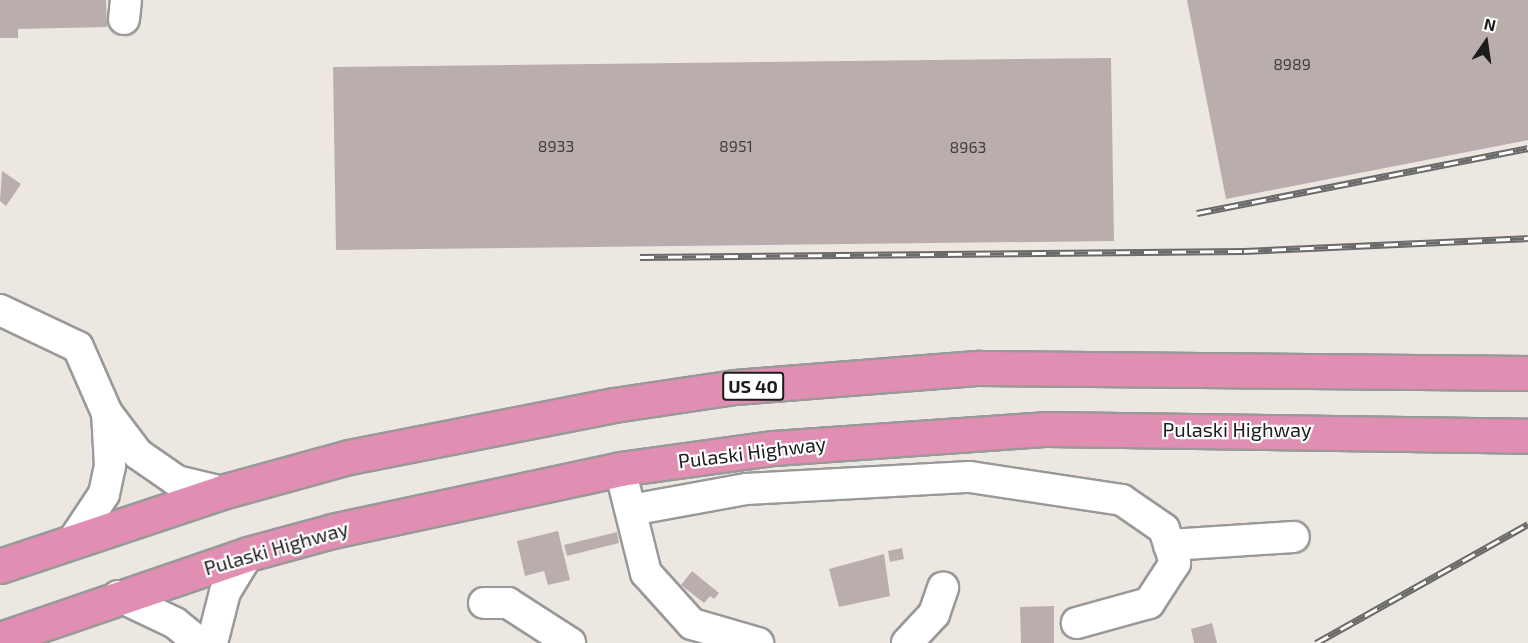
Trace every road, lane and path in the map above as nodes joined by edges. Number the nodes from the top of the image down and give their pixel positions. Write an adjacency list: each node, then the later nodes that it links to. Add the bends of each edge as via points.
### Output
1 (0, 310): 3 (lane, via 78,348)
2 (1528, 374): 6 (highway, US 40, via 979,368 747,386 474,431 349,457)
3 (107, 413): 6 (lane, via 138,454 159,469 177,481); 9 (lane, via 110,466 104,494)
4 (1520, 436): 5 (highway, Pulaski Highway, via 1047,429 821,443)
5 (620, 469): 7 (lane); 11 (highway, Pulaski Highway, via 422,510)
6 (222, 492): 9 (highway, US 40)
7 (631, 510): 10 (lane, via 746,489 970,477 1122,500 1164,529); 21 (lane, via 646,573 692,624)
8 (1294, 537): 10 (lane)
9 (74, 540): 12 (highway, US 40)
10 (1169, 545): 16 (lane, via 1175,563 1149,603)
11 (248, 554): 14 (highway, Pulaski Highway); 19 (lane, via 225,592)
12 (0, 566)
13 (943, 588): 22 (lane, via 934,614)
14 (118, 596): 17 (highway, Pulaski Highway); 18 (lane, via 175,623)
15 (484, 603): 20 (lane, via 508,603)
16 (1077, 623)
17 (0, 639)
18 (200, 643)
19 (212, 643)
20 (570, 643)
21 (758, 643)
22 (907, 643)

